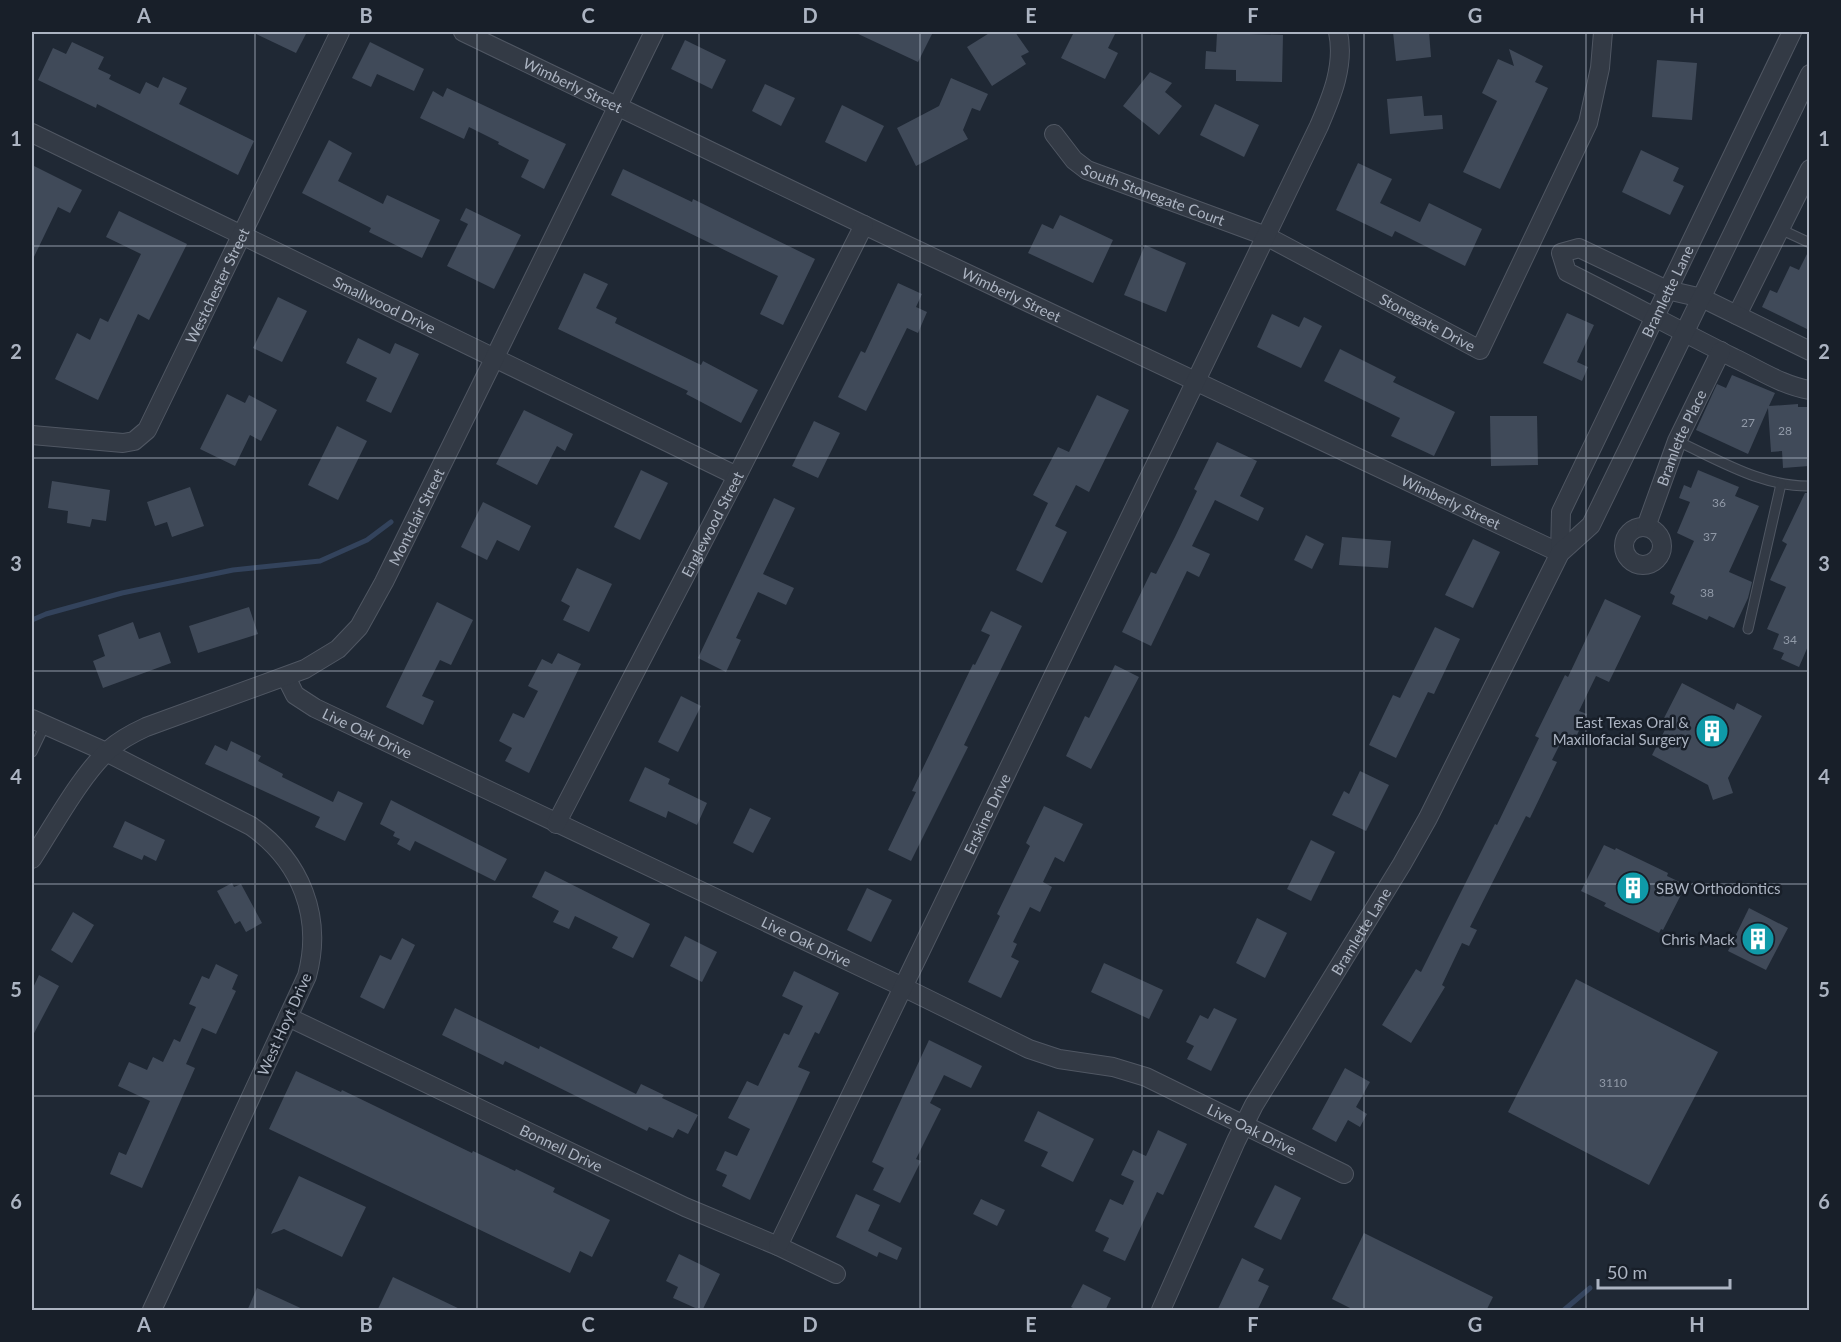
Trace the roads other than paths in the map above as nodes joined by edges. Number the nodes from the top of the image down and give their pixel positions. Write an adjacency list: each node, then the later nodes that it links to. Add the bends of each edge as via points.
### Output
1 (340, 32): 14 (street, Westchester Street)
2 (463, 32): 8 (street, Wimberly Street)
3 (654, 32): 8 (street, Montclair Street)
4 (1338, 32): 15 (street, via 1340,52 1332,94)
5 (1603, 32): 16 (street, Stonegate Drive, via 1599,78 1588,123)
6 (1792, 32): 19 (street, Bramlette Lane)
7 (1809, 74): 20 (street, Bramlette Lane)
8 (617, 106): 12 (street, Wimberly Street); 26 (street, Montclair Street)
9 (32, 133): 14 (street, Smallwood Drive)
10 (1054, 134): 15 (street, South Stonegate Court, via 1074,160 1096,174)
11 (1809, 170): 13 (street)
12 (864, 225): 27 (street, Wimberly Street); 31 (street, Englewood Street)
13 (1780, 229): 17 (lane); 21 (street)
14 (241, 236): 26 (street, Smallwood Drive); 29 (street, Westchester Street, via 143,435 134,441 117,443)
15 (1266, 236): 16 (street, Stonegate Drive, via 1480,350); 27 (street)
16 (1533, 240): 18 (street)
17 (1809, 243)
18 (1561, 253): 19 (street, via 1579,248); 22 (street, via 1567,272)
19 (1667, 290): 20 (street); 22 (street, Bramlette Lane)
20 (1702, 298): 21 (street); 23 (street, Bramlette Lane)
21 (1737, 315): 25 (street)
22 (1654, 316): 23 (street); 35 (street, Bramlette Lane, via 1561,512)
23 (1684, 334): 24 (street); 35 (street, Bramlette Lane, via 1591,525)
24 (1721, 351): 28 (street, via 1790,385); 30 (street, Bramlette Place)
25 (1809, 351)
26 (495, 357): 31 (street, Smallwood Drive); 37 (street, Montclair Street, via 359,627 331,654)
27 (1195, 380): 35 (street, Wimberly Street); 43 (street, Erskine Drive)
28 (1809, 390)
29 (32, 435)
30 (1677, 441): 32 (lane); 34 (street, Bramlette Place)
31 (737, 476): 41 (street, Englewood Street)
32 (1781, 484): 33 (lane); 36 (lane)
33 (1809, 486)
34 (1646, 526)
35 (1560, 553): 45 (street, Bramlette Lane, via 1428,818)
36 (1748, 629)
37 (286, 677): 40 (street, Montclair Street, via 146,727); 41 (street, Live Oak Drive, via 295,695 315,708)
38 (38, 722): 39 (lane); 40 (street, West Hoyt Drive)
39 (32, 752)
40 (106, 752): 42 (street, Montclair Street); 44 (street, West Hoyt Drive, via 242,820 272,842 291,865 308,902 313,940 307,976)
41 (556, 824): 43 (street, Live Oak Drive)
42 (32, 859)
43 (903, 987): 45 (street, Live Oak Drive, via 1029,1049 1059,1059 1139,1074); 47 (street, Erskine Drive)
44 (288, 1017): 47 (street, Bonnell Drive, via 685,1207); 49 (street, West Hoyt Drive)
45 (1243, 1125): 46 (street, Live Oak Drive); 50 (street, Bramlette Lane)
46 (1344, 1174)
47 (778, 1246): 48 (street, Bonnell Drive)
48 (836, 1274)
49 (152, 1311)
50 (1161, 1311)

